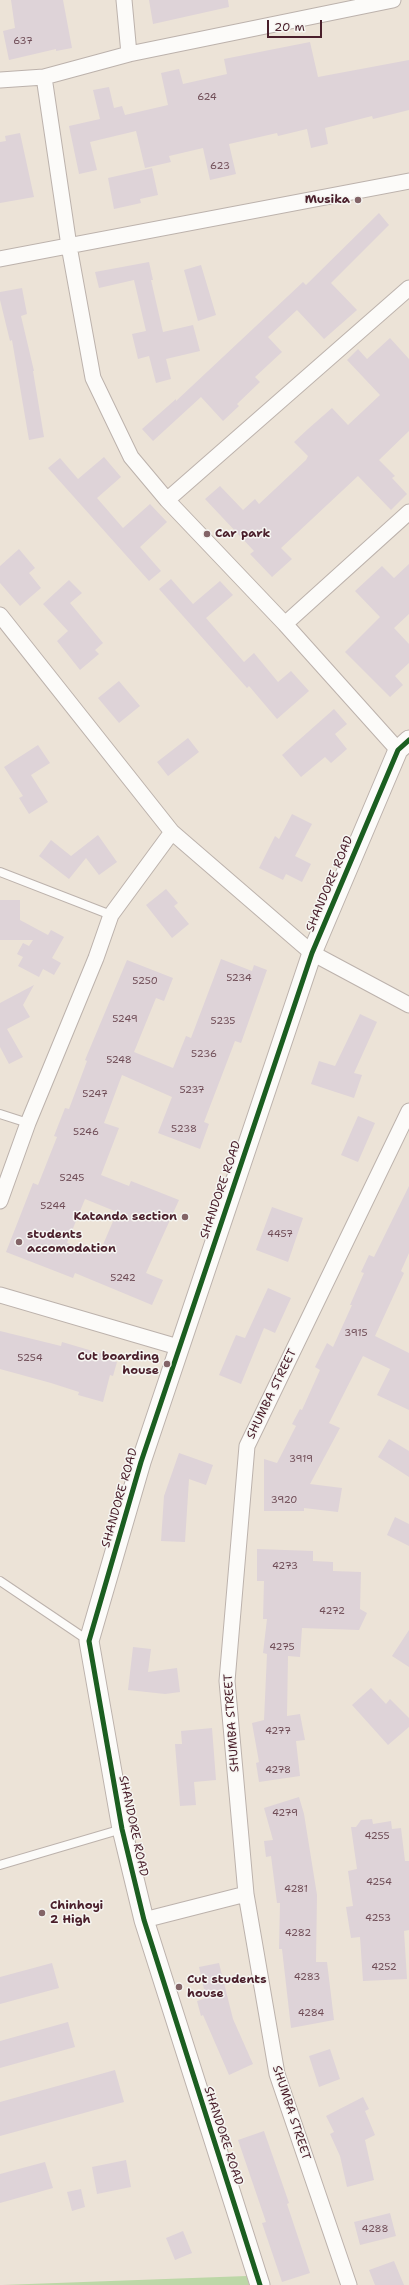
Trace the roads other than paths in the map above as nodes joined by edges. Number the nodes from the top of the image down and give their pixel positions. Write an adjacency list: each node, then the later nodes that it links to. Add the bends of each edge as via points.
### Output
1 (124, 0): 3 (street)
2 (393, 0): 3 (street)
3 (129, 54): 4 (street)
4 (44, 77): 5 (street); 7 (street)
5 (0, 80)
6 (409, 181): 7 (street)
7 (69, 246): 8 (street); 10 (street, via 93,378 131,457)
8 (0, 259)
9 (409, 288): 10 (street)
10 (167, 500): 13 (street)
11 (409, 512): 13 (street)
12 (0, 615): 15 (street)
13 (285, 624): 14 (street)
14 (404, 745): 18 (street, SHANDORE ROAD)
15 (172, 832): 17 (street); 18 (street)
16 (0, 872): 17 (lane)
17 (111, 915): 22 (street, via 96,958)
18 (312, 952): 19 (street); 25 (street, SHANDORE ROAD)
19 (409, 1005)
20 (409, 1111): 30 (street, SHUMBA STREET, via 247,1446 227,1682)
21 (0, 1114): 22 (lane)
22 (28, 1123): 23 (street)
23 (0, 1201)
24 (0, 1295): 25 (street)
25 (178, 1347): 27 (street, SHANDORE ROAD, via 141,1462)
26 (0, 1581): 27 (lane)
27 (89, 1641): 28 (street, SHANDORE ROAD)
28 (122, 1829): 29 (lane); 31 (street, SHANDORE ROAD)
29 (0, 1865)
30 (246, 1894): 31 (street); 33 (street, SHUMBA STREET, via 277,2074)
31 (144, 1920): 32 (street, SHANDORE ROAD)
32 (260, 2285)
33 (349, 2285)

